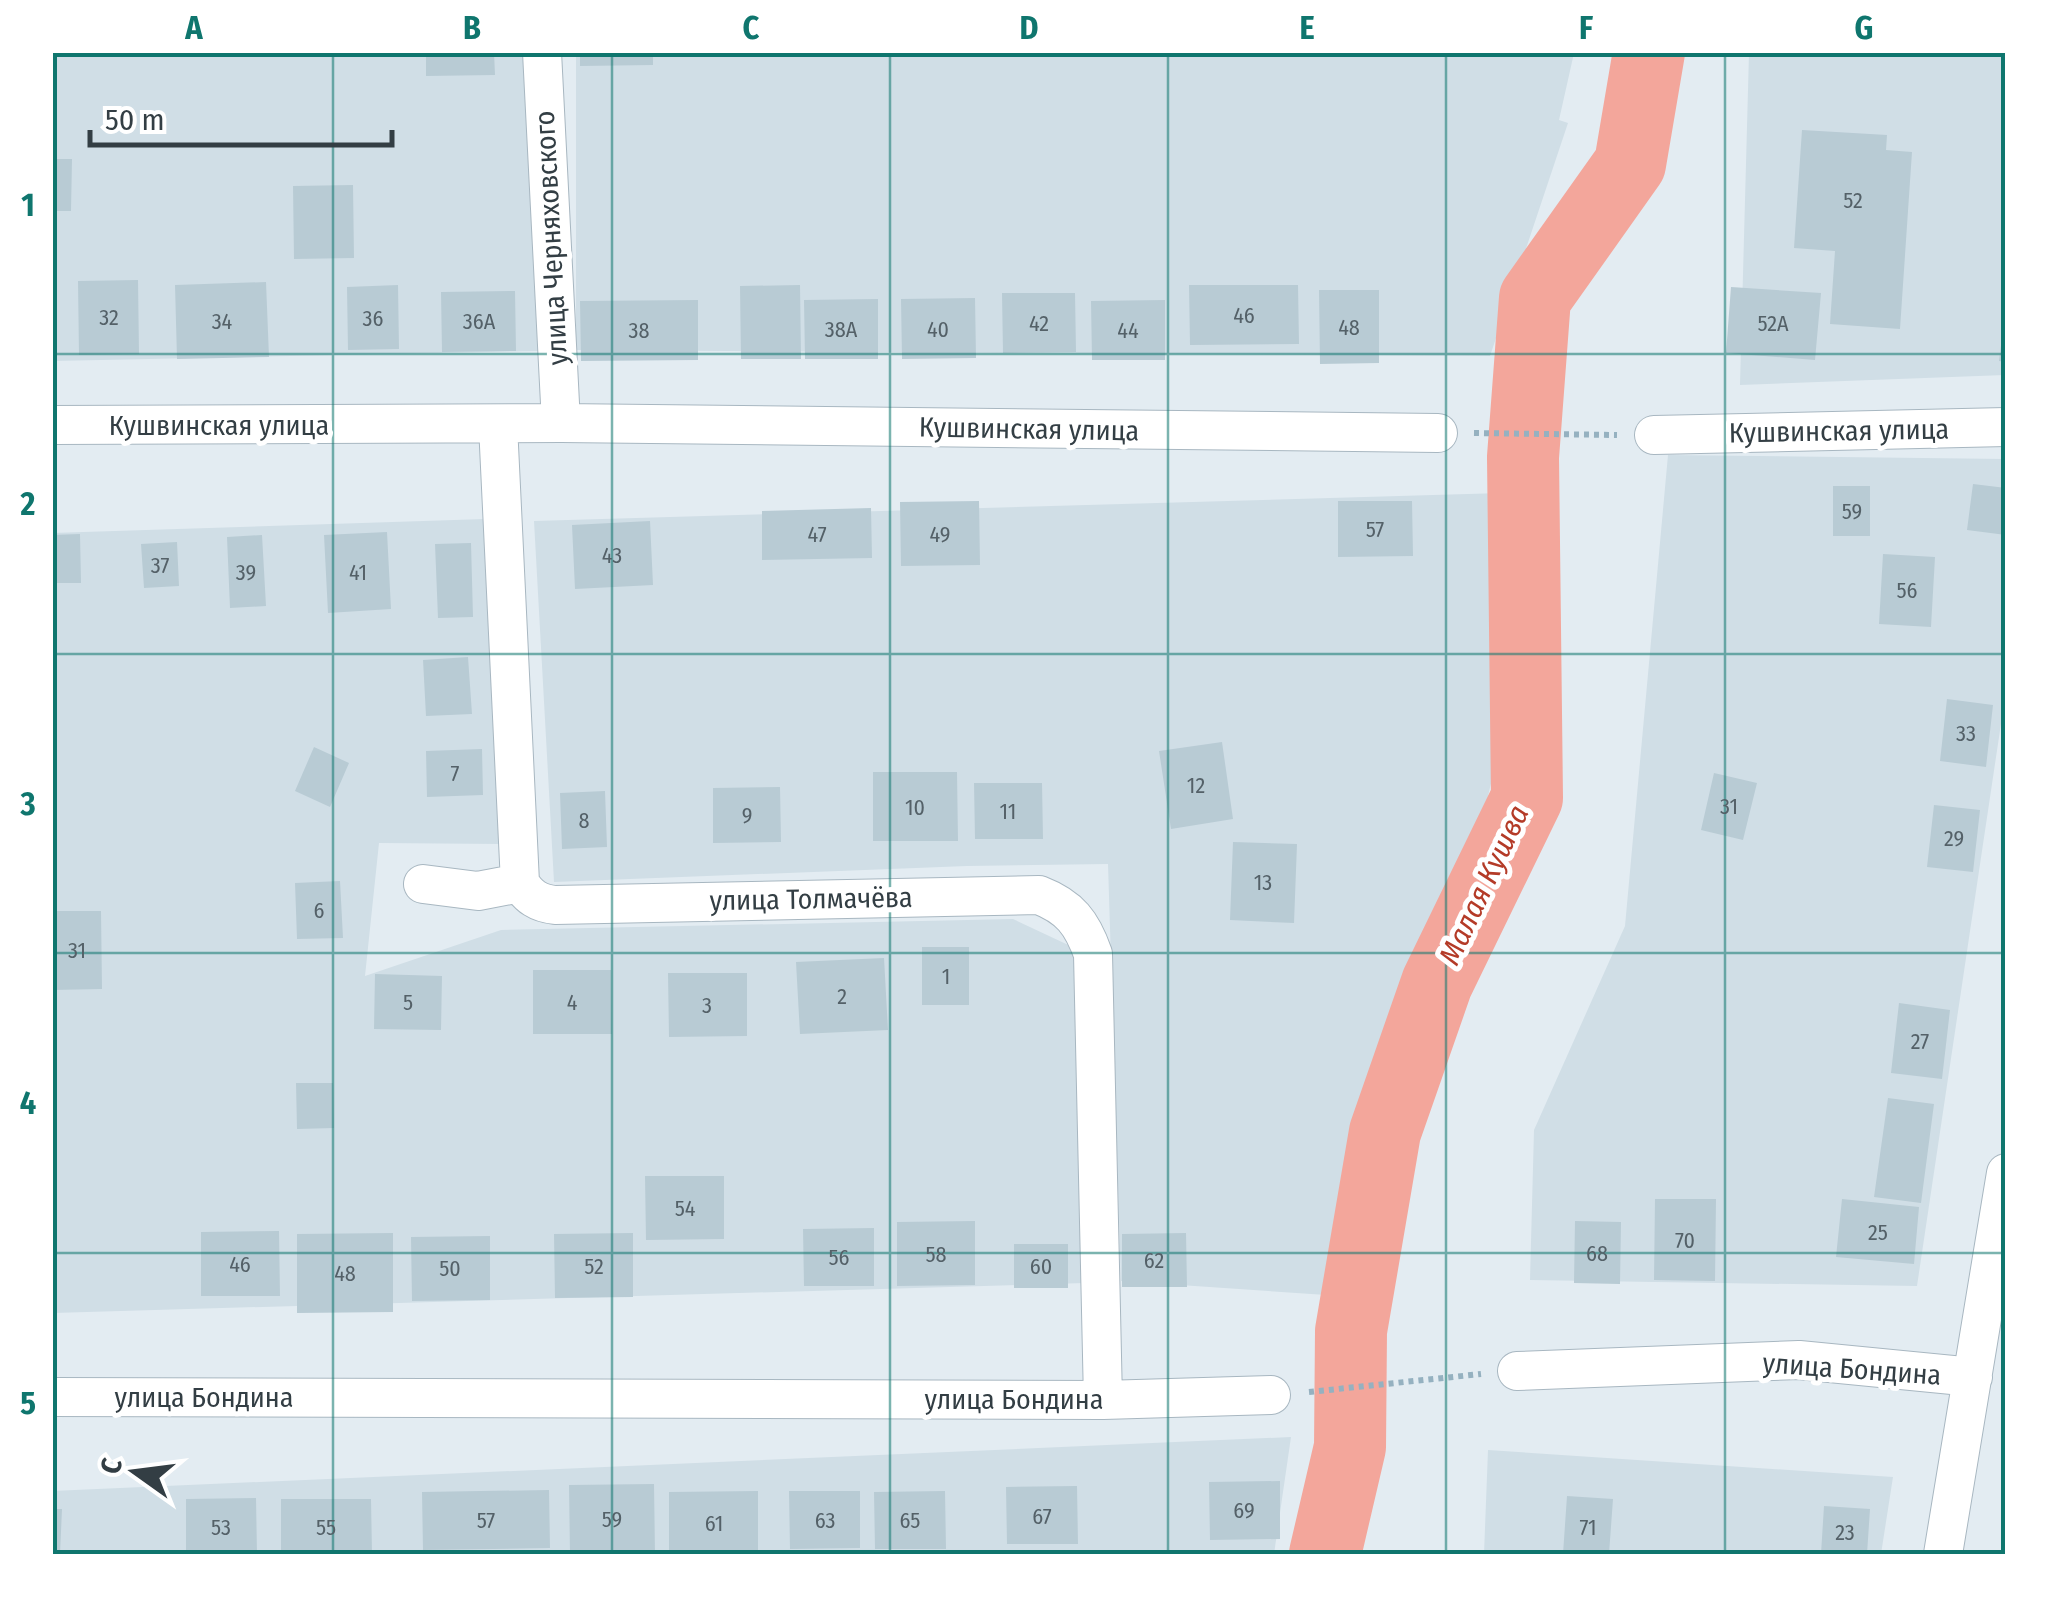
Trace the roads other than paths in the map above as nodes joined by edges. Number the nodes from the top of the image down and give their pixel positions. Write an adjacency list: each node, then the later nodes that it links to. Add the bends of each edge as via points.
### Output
1 (542, 52): 2 (street, улица Черняховского)
2 (561, 423): 3 (street, Кушвинская улица); 6 (street, Кушвинская улица)
3 (498, 424): 4 (street, Кушвинская улица); 8 (street)
4 (52, 425)
5 (2006, 427): 7 (street, Кушвинская улица)
6 (1438, 433)
7 (1654, 435)
8 (520, 882): 9 (street, via 478,891); 16 (street, улица Толмачёва, via 528,896 556,905 1013,894 1060,904 1082,925 1093,954)
9 (423, 884)
10 (2006, 1173): 11 (street)
11 (1997, 1290): 13 (street)
12 (1516, 1370): 13 (street, улица Бондина, via 1799,1360)
13 (1973, 1377): 17 (street)
14 (1271, 1395): 16 (street, улица Бондина)
15 (52, 1396): 16 (street, улица Бондина)
16 (1103, 1400)
17 (1943, 1554)

